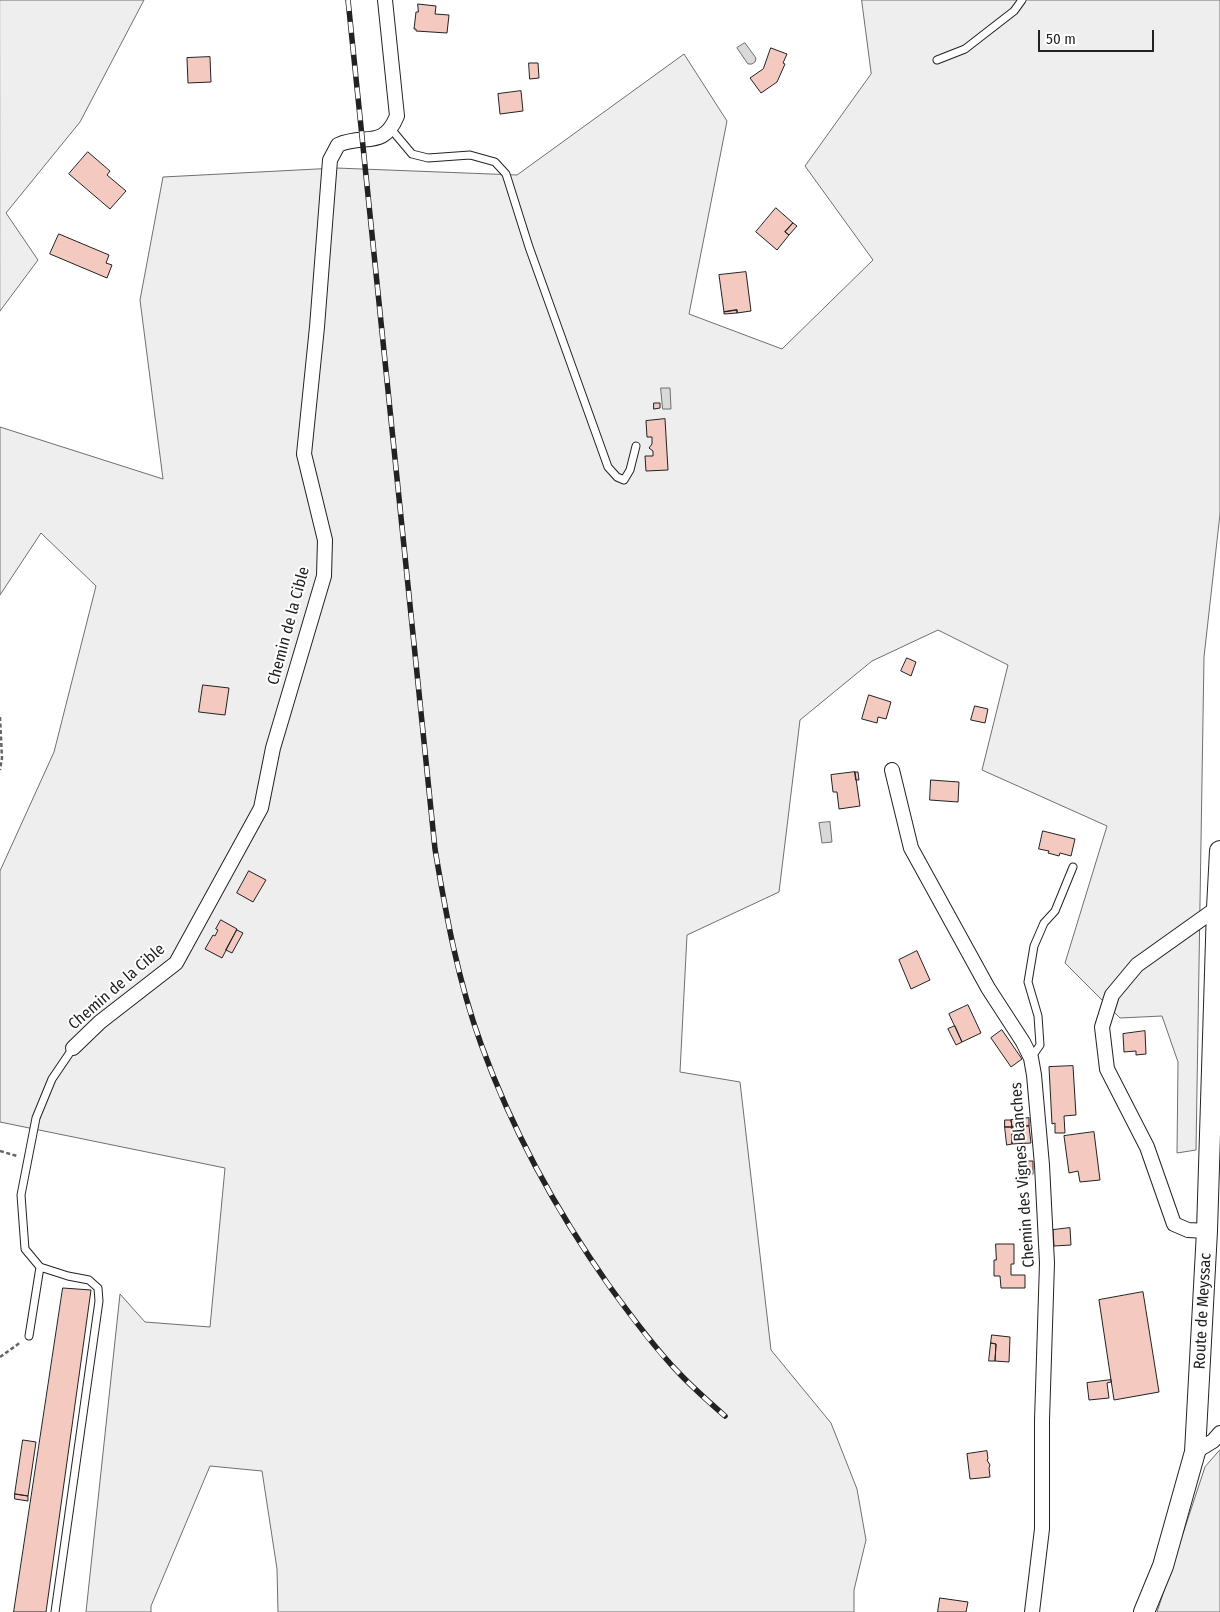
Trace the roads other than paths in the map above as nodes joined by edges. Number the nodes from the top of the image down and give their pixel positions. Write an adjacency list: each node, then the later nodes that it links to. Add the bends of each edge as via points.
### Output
1 (385, 0): 4 (street, via 397,116)
2 (1022, 0): 3 (lane, via 965,49)
3 (937, 60)
4 (391, 129): 5 (lane, via 412,154 428,158 470,155 495,162 506,174 608,467 617,478 624,480 630,470); 10 (street, Chemin de la Cible, via 381,138 346,141 338,145 330,160 304,454 325,540 324,576 273,748 261,808 176,963 100,1022)
5 (636, 446)
6 (892, 770): 11 (street, Chemin des Vignes Blanches, via 911,848 988,988)
7 (1220, 851): 9 (main road, Route de Meyssac)
8 (1073, 867): 11 (lane, via 1055,911 1044,923 1034,946 1028,982 1038,1016 1040,1046)
9 (1217, 908): 12 (main road, Route de Meyssac); 12 (street, via 1137,966 1112,995 1102,1027 1107,1069 1147,1147 1174,1224 1188,1230)
10 (74, 1048): 13 (lane, via 52,1079 36,1118 21,1194 25,1249)
11 (1031, 1058): 18 (street, Chemin des Vignes Blanches, via 1048,1263 1042,1529)
12 (1207, 1231): 16 (main road, Route de Meyssac)
13 (40, 1267): 14 (lane); 17 (lane, via 89,1280 98,1288 99,1301)
14 (29, 1336)
15 (1220, 1433): 16 (street)
16 (1195, 1452): 19 (main road, Route de Meyssac, via 1163,1566)
17 (55, 1612)
18 (1032, 1612)
19 (1144, 1612)

